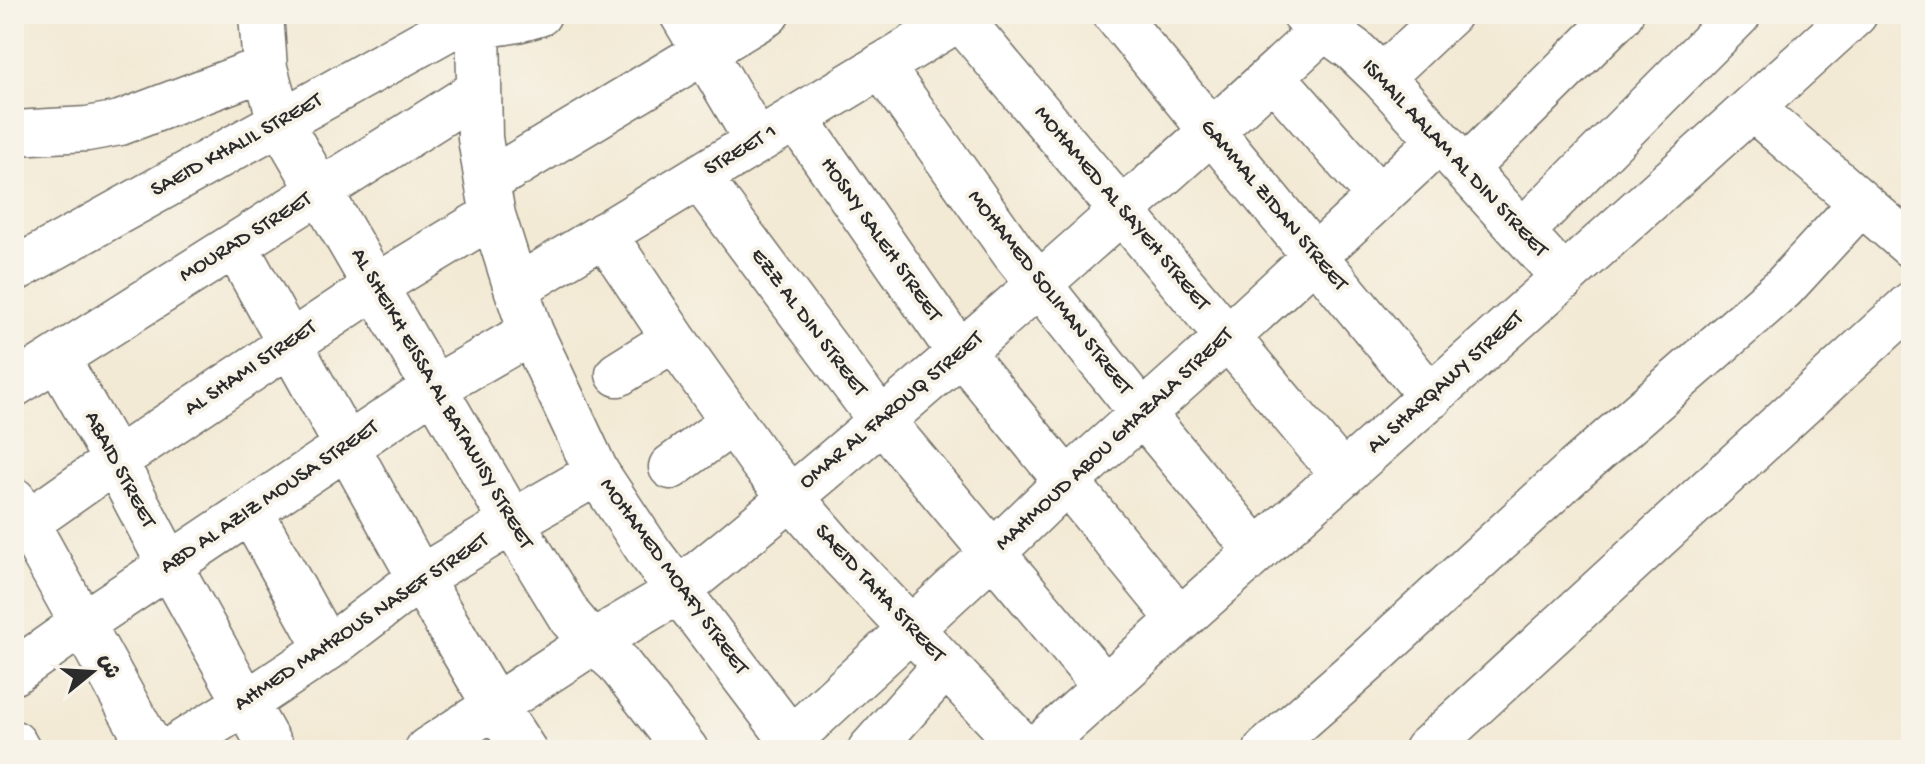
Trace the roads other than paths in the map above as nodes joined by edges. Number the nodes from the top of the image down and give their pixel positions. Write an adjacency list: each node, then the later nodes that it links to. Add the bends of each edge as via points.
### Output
1 (261, 14): 15 (street, AL SHEIKH EISSA AL BATAWISY STREET)
2 (539, 14): 11 (street, via 516,21)
3 (682, 14): 13 (street)
4 (767, 14): 13 (street, AL SHAMI STREET)
5 (1115, 14): 22 (street, GAMMAL ZIDAN STREET)
6 (1449, 14): 17 (street)
7 (1621, 14): 25 (street, MAHMOUD ABOU GHAZALA STREET)
8 (1739, 14): 32 (street)
9 (1855, 14): 19 (street, AL SHARQAWY STREET)
10 (964, 16): 14 (street, STREET 1); 31 (street, MOHAMED AL SAYEH STREET)
11 (458, 20): 18 (street, MOHAMED MOAFY STREET); 21 (street, SAEID KHALIL STREET)
12 (1314, 21): 16 (street, OMAR AL FAROUQ STREET); 17 (street, ISMAIL AALAM AL DIN STREET)
13 (704, 51): 24 (street); 29 (street, AL SHAMI STREET)
14 (881, 66): 20 (street, STREET 1); 39 (street, MOHAMED SOLIMAN STREET)
15 (265, 68): 21 (street, AL SHEIKH EISSA AL BATAWISY STREET); 23 (street, via 120,123)
16 (1273, 76): 22 (street, OMAR AL FAROUQ STREET); 28 (street)
17 (1382, 77): 25 (street, ISMAIL AALAM AL DIN STREET)
18 (478, 91): 27 (street, MOURAD STREET); 29 (street, MOHAMED MOAFY STREET)
19 (1752, 108): 30 (street); 38 (street, AL SHARQAWY STREET)
20 (796, 118): 24 (street, STREET 1); 47 (street, HOSNY SALEH STREET)
21 (280, 122): 27 (street, AL SHEIKH EISSA AL BATAWISY STREET); 37 (street, SAEID KHALIL STREET)
22 (1211, 131): 31 (street, OMAR AL FAROUQ STREET); 36 (street, GAMMAL ZIDAN STREET)
23 (14, 133)
24 (757, 141): 26 (street, STREET 1)
25 (1452, 155): 28 (street, MAHMOUD ABOU GHAZALA STREET); 32 (street, ISMAIL AALAM AL DIN STREET)
26 (699, 177): 33 (street, STREET 1); 55 (street, EZZ AL DIN STREET)
27 (320, 191): 34 (street, MOURAD STREET); 40 (street, AL SHEIKH EISSA AL BATAWISY STREET)
28 (1379, 197): 36 (street, MAHMOUD ABOU GHAZALA STREET)
29 (490, 199): 40 (street, AL SHAMI STREET); 41 (street, MOHAMED MOAFY STREET)
30 (1861, 203): 35 (street); 93 (street, via 1783,288)
31 (1122, 211): 39 (street, OMAR AL FAROUQ STREET); 44 (street, MOHAMED AL SAYEH STREET)
32 (1522, 232): 38 (street, ISMAIL AALAM AL DIN STREET)
33 (604, 234): 41 (street, STREET 1); 45 (street, SAEID TAHA STREET)
34 (235, 245): 46 (street); 48 (street, MOURAD STREET)
35 (1911, 246)
36 (1315, 256): 44 (street, MAHMOUD ABOU GHAZALA STREET); 52 (street, GAMMAL ZIDAN STREET)
37 (14, 270)
38 (1564, 278): 52 (street, AL SHARQAWY STREET)
39 (1039, 285): 47 (street, OMAR AL FAROUQ STREET); 53 (street, MOHAMED SOLIMAN STREET)
40 (376, 286): 46 (street, AL SHAMI STREET); 51 (street, AL SHEIKH EISSA AL BATAWISY STREET)
41 (516, 288): 43 (street, MOHAMED MOAFY STREET)
42 (1911, 304): 94 (street)
43 (531, 332): 51 (street, ABD AL AZIZ MOUSA STREET); 59 (street, MOHAMED MOAFY STREET)
44 (1228, 337): 53 (street, MAHMOUD ABOU GHAZALA STREET); 60 (street, MOHAMED AL SAYEH STREET)
45 (674, 339): 49 (street); 54 (street, SAEID TAHA STREET)
46 (290, 343): 56 (street); 57 (street, AL SHAMI STREET)
47 (962, 353): 55 (street, OMAR AL FAROUQ STREET); 61 (street, HOSNY SALEH STREET)
48 (57, 358): 50 (street, MOURAD STREET); 57 (street, ABAID STREET)
49 (618, 374)
50 (14, 385)
51 (434, 388): 56 (street, ABD AL AZIZ MOUSA STREET); 65 (street, AL SHEIKH EISSA AL BATAWISY STREET)
52 (1431, 397): 60 (street, AL SHARQAWY STREET)
53 (1142, 413): 61 (street, MAHMOUD ABOU GHAZALA STREET); 66 (street, MOHAMED SOLIMAN STREET)
54 (733, 422): 58 (street); 62 (street, SAEID TAHA STREET)
55 (882, 422): 62 (street, OMAR AL FAROUQ STREET); 67 (street, EZZ AL DIN STREET)
56 (347, 447): 63 (street, ABD AL AZIZ MOUSA STREET); 69 (street)
57 (115, 461): 64 (street, AL SHAMI STREET); 68 (street, ABAID STREET)
58 (671, 467)
59 (597, 473): 65 (street, AHMED MAHROUS NASEF STREET); 70 (street, MOHAMED MOAFY STREET)
60 (1343, 475): 66 (street, AL SHARQAWY STREET)
61 (1066, 482): 67 (street, MAHMOUD ABOU GHAZALA STREET); 71 (street, HOSNY SALEH STREET)
62 (791, 497): 70 (street, OMAR AL FAROUQ STREET); 73 (street, SAEID TAHA STREET)
63 (251, 512): 68 (street, ABD AL AZIZ MOUSA STREET); 75 (street)
64 (18, 519): 72 (street)
65 (512, 522): 69 (street, AHMED MAHROUS NASEF STREET); 74 (street, AL SHEIKH EISSA AL BATAWISY STREET, via 570,617)
66 (1256, 550): 71 (street, AL SHARQAWY STREET)
67 (993, 553): 73 (street, MAHMOUD ABOU GHAZALA STREET); 78 (street, EZZ AL DIN STREET)
68 (170, 566): 72 (street, ABD AL AZIZ MOUSA STREET); 79 (street, ABAID STREET)
69 (420, 578): 75 (street, AHMED MAHROUS NASEF STREET); 80 (street)
70 (678, 590): 74 (street, OMAR AL FAROUQ STREET); 82 (street, MOHAMED MOAFY STREET)
71 (1180, 620): 78 (street, AL SHARQAWY STREET)
72 (83, 623): 77 (street, ABD AL AZIZ MOUSA STREET); 84 (street)
73 (910, 630): 76 (street, SAEID TAHA STREET); 82 (street, MAHMOUD ABOU GHAZALA STREET)
74 (593, 642): 80 (street, OMAR AL FAROUQ STREET); 89 (street, AL SHEIKH EISSA AL BATAWISY STREET, via 617,662)
75 (327, 649): 79 (street, AHMED MAHROUS NASEF STREET)
76 (945, 666): 90 (street); 91 (street, SAEID TAHA STREET)
77 (14, 672)
78 (1105, 687): 92 (street, AL SHARQAWY STREET)
79 (246, 703): 85 (street, AHMED MAHROUS NASEF STREET); 86 (street, ABAID STREET)
80 (495, 706): 87 (street, OMAR AL FAROUQ STREET); 88 (street)
81 (14, 743): 83 (street)
82 (795, 745)
83 (18, 750)
84 (152, 750)
85 (170, 750)
86 (272, 750)
87 (427, 750)
88 (524, 750)
89 (686, 750)
90 (870, 750)
91 (1026, 750)
92 (1035, 750)
93 (1266, 750)
94 (1426, 750)

